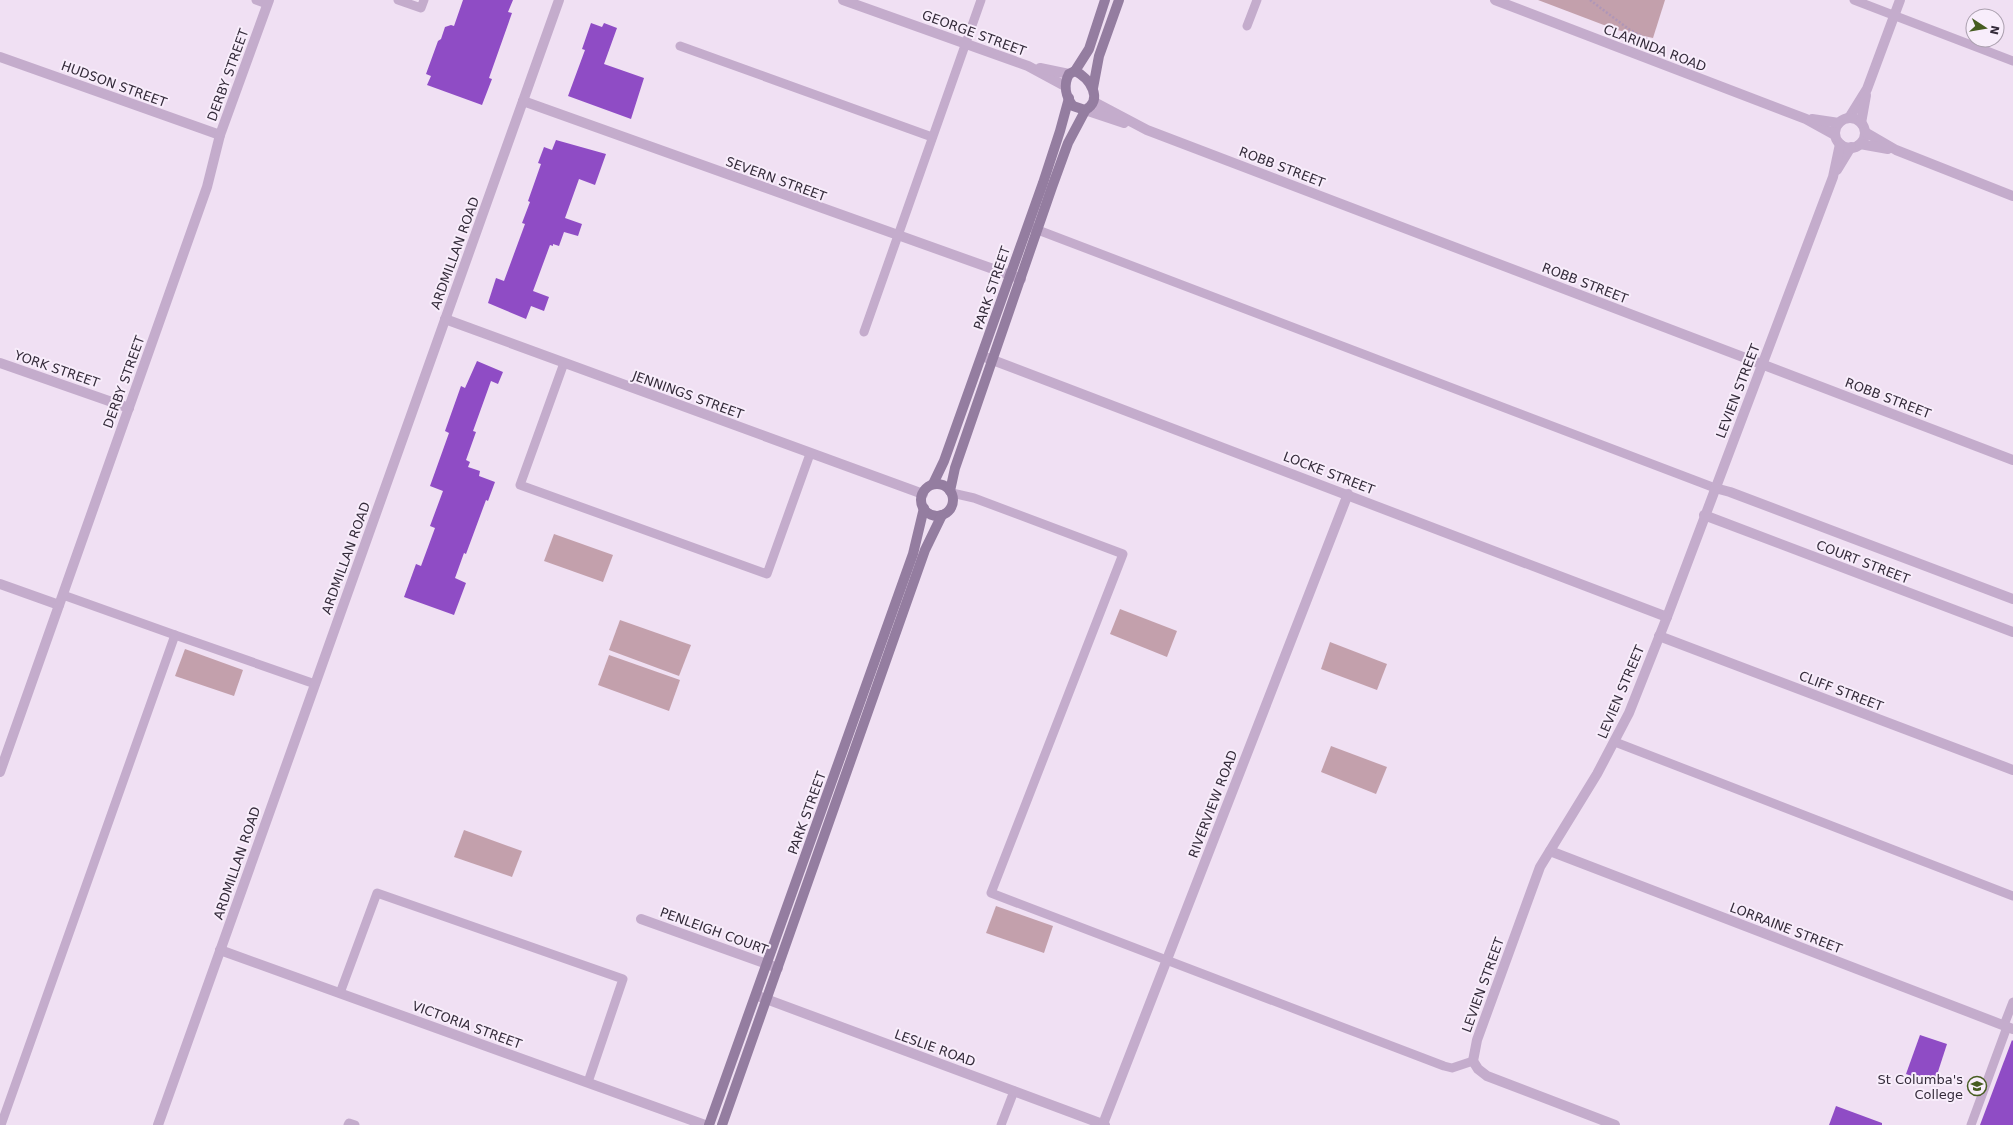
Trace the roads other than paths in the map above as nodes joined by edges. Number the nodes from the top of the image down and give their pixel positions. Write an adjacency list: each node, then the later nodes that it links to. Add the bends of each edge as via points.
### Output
1 (256, 0): 13 (lane)
2 (398, 0): 3 (lane, via 421,8)
3 (424, 0)
4 (559, 0): 26 (street, ARDMILLAN ROAD)
5 (843, 0): 16 (street, GEORGE STREET)
6 (982, 0): 16 (lane)
7 (1105, 0): 21 (street, via 1089,49)
8 (1119, 0): 23 (street, via 1098,56)
9 (1257, 0): 15 (lane)
10 (1495, 0): 30 (street, CLARINDA ROAD)
11 (1854, 0): 14 (lane)
12 (1900, 0): 14 (street)
13 (268, 2): 34 (street, DERBY STREET)
14 (1894, 15): 19 (lane); 24 (street)
15 (1247, 26)
16 (967, 43): 20 (street, GEORGE STREET); 35 (lane)
17 (680, 46): 35 (lane)
18 (0, 57): 34 (street, HUDSON STREET)
19 (2013, 61)
20 (1028, 66): 21 (street, GEORGE STREET); 22 (street, GEORGE STREET)
21 (1072, 73): 22 (street); 23 (street, via 1083,74)
22 (1065, 86): 25 (street)
23 (1093, 88): 27 (street)
24 (1867, 89): 29 (street); 32 (street)
25 (1069, 98): 28 (street, via 1073,106); 41 (street, PARK STREET)
26 (523, 101): 43 (street, SEVERN STREET); 46 (street, ARDMILLAN ROAD)
27 (1094, 102): 28 (street, via 1091,108); 33 (street, ROBB STREET)
28 (1085, 111): 33 (street, ROBB STREET); 42 (street, PARK STREET, via 1068,143)
29 (1849, 118): 31 (street); 32 (street, via 1857,120)
30 (1806, 119): 31 (street, CLARINDA ROAD); 36 (street, CLARINDA ROAD)
31 (1839, 123): 36 (street)
32 (1863, 127): 37 (street); 38 (street)
33 (1147, 130): 52 (street, ROBB STREET)
34 (220, 135): 53 (street, DERBY STREET, via 207,187)
35 (932, 137): 43 (lane)
36 (1838, 139): 37 (street); 39 (street, LEVIEN STREET)
37 (1856, 145): 38 (street); 39 (street, LEVIEN STREET)
38 (1896, 150): 40 (street)
39 (1833, 177): 52 (street, LEVIEN STREET)
40 (2013, 196)
41 (1028, 226): 42 (lane); 44 (street, PARK STREET)
42 (1038, 230): 45 (street, PARK STREET); 57 (lane)
43 (898, 236): 44 (street, SEVERN STREET); 47 (lane)
44 (1010, 275): 45 (street, SEVERN STREET); 48 (street, PARK STREET)
45 (1021, 279): 49 (street, PARK STREET)
46 (445, 319): 51 (street, JENNINGS STREET); 72 (street, ARDMILLAN ROAD)
47 (864, 332)
48 (982, 356): 49 (street, LOCKE STREET); 56 (street, PARK STREET, via 944,461)
49 (993, 360): 58 (street, PARK STREET, via 955,468); 60 (street, LOCKE STREET)
50 (0, 363): 53 (street, YORK STREET)
51 (564, 363): 54 (street, JENNINGS STREET); 54 (lane, via 520,485 767,574)
52 (1762, 364): 55 (street, ROBB STREET); 57 (street, LEVIEN STREET)
53 (129, 408): 65 (street, DERBY STREET)
54 (810, 454): 59 (street, JENNINGS STREET)
55 (2013, 460)
56 (933, 484): 58 (street, via 943,485); 59 (street)
57 (1715, 488): 63 (street, LEVIEN STREET); 66 (street, COURT STREET)
58 (951, 492): 62 (street, via 953,503); 80 (lane, via 974,498 1123,554 991,893)
59 (923, 494): 61 (street)
60 (1348, 494): 68 (street, LOCKE STREET); 80 (street, RIVERVIEW ROAD)
61 (924, 508): 62 (street, via 932,515); 81 (street, PARK STREET, via 914,554)
62 (942, 515): 82 (street, PARK STREET, via 925,550)
63 (1704, 515): 68 (street, LEVIEN STREET); 69 (street, COURT STREET)
64 (0, 584): 67 (street)
65 (63, 594): 67 (street, DERBY STREET); 70 (lane)
66 (2013, 599)
67 (59, 605): 75 (street, DERBY STREET)
68 (1667, 617): 71 (street, LEVIEN STREET)
69 (2013, 632)
70 (175, 635): 72 (lane); 91 (lane)
71 (1659, 636): 73 (street, LEVIEN STREET); 74 (street, CLIFF STREET)
72 (315, 684): 79 (street, ARDMILLAN ROAD)
73 (1615, 742): 76 (street, LEVIEN STREET); 77 (lane)
74 (2013, 770)
75 (0, 772)
76 (1550, 851): 87 (street, LORRAINE STREET); 88 (street, LEVIEN STREET, via 1531,889 1477,1040)
77 (2013, 896)
78 (641, 919): 81 (street, PENLEIGH COURT)
79 (220, 950): 83 (street, VICTORIA STREET); 92 (street, ARDMILLAN ROAD)
80 (1166, 960): 88 (lane, via 1444,1066 1452,1068); 99 (street, RIVERVIEW ROAD)
81 (767, 964): 82 (street, PENLEIGH COURT); 84 (street, PARK STREET)
82 (778, 968): 85 (street, PARK STREET)
83 (340, 993): 89 (street, VICTORIA STREET); 89 (lane, via 377,893 623,979)
84 (756, 995): 85 (street, LESLIE ROAD); 96 (street, PARK STREET)
85 (767, 999): 90 (street, LESLIE ROAD); 97 (street, PARK STREET)
86 (2013, 1002): 87 (lane)
87 (2008, 1027): 101 (lane)
88 (1473, 1061): 100 (street, via 1478,1070 1487,1076)
89 (588, 1082): 95 (street, VICTORIA STREET)
90 (1014, 1091): 98 (lane); 99 (street, LESLIE ROAD)
91 (1, 1125)
92 (158, 1125)
93 (348, 1125): 94 (lane)
94 (355, 1125)
95 (705, 1125)
96 (710, 1125)
97 (722, 1125)
98 (1001, 1125)
99 (1104, 1125)
100 (1615, 1125)
101 (1971, 1125)

